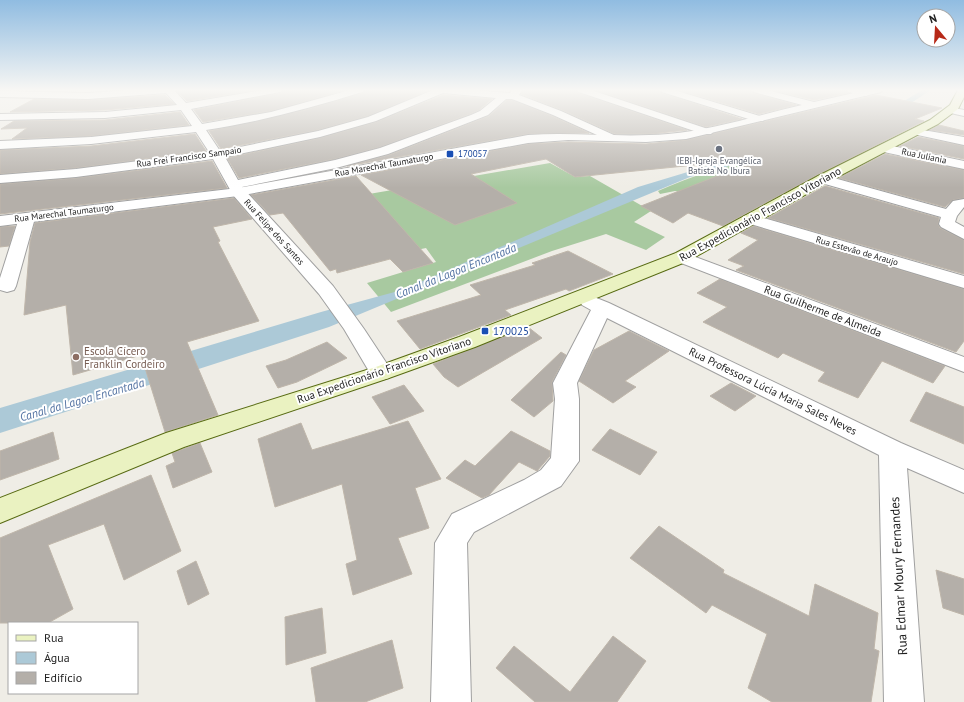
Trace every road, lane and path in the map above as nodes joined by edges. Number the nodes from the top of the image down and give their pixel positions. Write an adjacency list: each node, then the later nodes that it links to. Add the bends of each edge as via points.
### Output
1 (195, 123): 9 (street, Rua Felipe dos Santos)
2 (228, 123): 9 (street)
3 (358, 123): 16 (street, Rua Frei Francisco Sampaio, via 320,134)
4 (458, 123): 20 (street, via 384,150)
5 (578, 123): 12 (street)
6 (680, 123): 10 (street)
7 (744, 123): 10 (street, Rua Marechal Taumaturgo)
8 (935, 123): 11 (main road, Rua Expedicionário Francisco Vitoriano)
9 (199, 129): 14 (street, via 88,141); 16 (street, Rua Felipe dos Santos)
10 (707, 132): 12 (street, Rua Marechal Taumaturgo, via 666,138)
11 (917, 132): 13 (street); 15 (main road, Rua Expedicionário Francisco Vitoriano)
12 (612, 138): 20 (street, Rua Marechal Taumaturgo, via 528,139)
13 (964, 141)
14 (0, 145)
15 (883, 148): 17 (street, Rua Juliania); 19 (main road, Rua Expedicionário Francisco Vitoriano)
16 (217, 155): 18 (street, Rua Frei Francisco Sampaio, via 76,173); 20 (street, Rua Felipe dos Santos)
17 (964, 165)
18 (0, 178)
19 (823, 179): 22 (street); 24 (main road, Rua Expedicionário Francisco Vitoriano)
20 (236, 189): 23 (street, Rua Marechal Taumaturgo); 32 (street, Rua Felipe dos Santos, via 326,290)
21 (964, 203): 22 (street, via 958,204)
22 (949, 215): 26 (street, via 947,224)
23 (27, 218): 25 (street, Rua Marechal Taumaturgo); 29 (street)
24 (750, 219): 27 (main road, Rua Expedicionário Francisco Vitoriano); 28 (street, Rua Estevão de Araujo)
25 (0, 221)
26 (964, 234)
27 (682, 257): 30 (main road, Rua Expedicionário Francisco Vitoriano); 31 (street, Rua Guilherme de Almeida)
28 (964, 282)
29 (7, 286)
30 (592, 302): 32 (main road, Rua Expedicionário Francisco Vitoriano); 33 (street, Rua Professora Lúcia Maria Sales Neves); 36 (street, via 565,383 565,461 551,478 463,523 454,535)
31 (964, 364)
32 (381, 373): 35 (main road, Rua Expedicionário Francisco Vitoriano, via 175,440)
33 (892, 450): 34 (street, Rua Professora Lúcia Maria Sales Neves); 37 (street, Rua Edmar Moury Fernandes)
34 (964, 482)
35 (0, 511)
36 (451, 702)
37 (904, 702)

